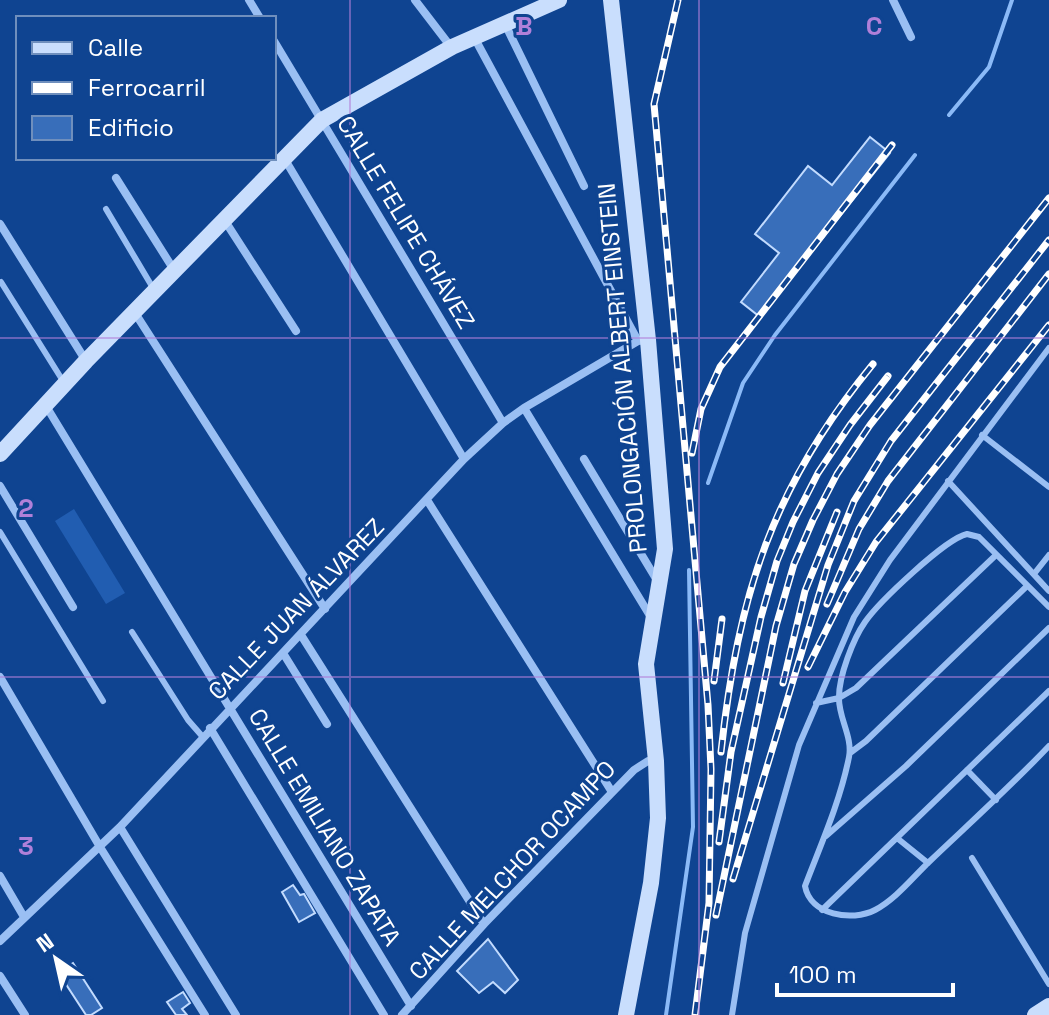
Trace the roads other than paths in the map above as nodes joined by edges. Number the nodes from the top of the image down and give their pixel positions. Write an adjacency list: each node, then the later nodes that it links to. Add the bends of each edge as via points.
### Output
1 (415, 0): 9 (street)
2 (559, 0): 5 (main road)
3 (611, 0): 22 (main road, PROLONGACIÓN ALBERT EINSTEIN)
4 (893, 0): 7 (street)
5 (505, 23): 6 (main road); 13 (street)
6 (474, 37): 9 (main road); 22 (street)
7 (911, 37)
8 (276, 44): 10 (street, CALLE FELIPE CHÁVEZ)
9 (452, 47): 10 (main road)
10 (322, 120): 11 (main road); 28 (street, CALLE FELIPE CHÁVEZ)
11 (284, 157): 15 (main road); 31 (street)
12 (116, 178): 17 (street)
13 (584, 186)
14 (106, 209): 19 (lane)
15 (225, 221): 17 (main road); 21 (street)
16 (0, 224): 24 (street)
17 (174, 270): 19 (main road)
18 (1, 282): 25 (lane)
19 (155, 291): 20 (main road)
20 (135, 313): 24 (main road); 46 (street)
21 (296, 331)
22 (643, 340): 27 (street, CALLE JUAN ÁLVAREZ); 41 (main road, PROLONGACIÓN ALBERT EINSTEIN, via 665,549)
23 (1048, 352): 29 (lane)
24 (86, 361): 25 (main road)
25 (65, 384): 26 (main road)
26 (46, 406): 30 (main road); 57 (street, CALLE EMILIANO ZAPATA)
27 (524, 408): 28 (street, CALLE JUAN ÁLVAREZ); 47 (street)
28 (503, 423): 31 (street, CALLE JUAN ÁLVAREZ)
29 (982, 435): 33 (lane); 35 (lane)
30 (0, 454)
31 (464, 459): 36 (street, CALLE JUAN ÁLVAREZ)
32 (584, 459): 41 (street)
33 (948, 481): 40 (lane); 56 (lane, via 870,587)
34 (0, 486): 44 (street)
35 (1049, 487)
36 (427, 500): 46 (street, CALLE JUAN ÁLVAREZ); 65 (street)
37 (0, 532): 55 (lane)
38 (996, 555): 42 (lane); 54 (lane, via 861,684); 54 (lane, via 973,534 947,544 865,622 848,658)
39 (1049, 555): 40 (lane)
40 (1034, 574): 43 (lane)
41 (660, 584): 47 (main road, PROLONGACIÓN ALBERT EINSTEIN)
42 (1027, 586): 45 (lane); 62 (lane)
43 (1049, 591)
44 (73, 607)
45 (1049, 607)
46 (325, 609): 50 (street, CALLE JUAN ÁLVAREZ)
47 (653, 621): 63 (main road, PROLONGACIÓN ALBERT EINSTEIN, via 646,664)
48 (1049, 628): 68 (lane)
49 (132, 632): 60 (lane)
50 (301, 635): 51 (street, CALLE JUAN ÁLVAREZ); 76 (street)
51 (283, 653): 57 (street, CALLE JUAN ÁLVAREZ); 58 (street)
52 (0, 677): 70 (street)
53 (1049, 691): 64 (lane)
54 (839, 698): 56 (lane); 62 (lane)
55 (103, 701)
56 (816, 703): 88 (lane, via 745,933)
57 (229, 709): 59 (street, CALLE JUAN ÁLVAREZ); 80 (street, CALLE EMILIANO ZAPATA)
58 (327, 724)
59 (210, 728): 60 (street, CALLE JUAN ÁLVAREZ); 85 (street)
60 (202, 736): 67 (street, CALLE JUAN ÁLVAREZ)
61 (1049, 746): 66 (lane)
62 (850, 753): 68 (lane)
63 (656, 761): 65 (street, CALLE MELCHOR OCAMPO, via 639,766); 87 (main road, PROLONGACIÓN ALBERT EINSTEIN, via 658,818 651,883)
64 (967, 770): 66 (lane); 69 (lane)
65 (612, 792): 76 (street, CALLE MELCHOR OCAMPO)
66 (996, 800): 72 (lane)
67 (120, 827): 70 (street, CALLE JUAN ÁLVAREZ); 84 (street)
68 (823, 838): 74 (lane, via 805,886 810,900)
69 (897, 838): 72 (lane); 74 (lane)
70 (100, 847): 75 (street, CALLE JUAN ÁLVAREZ); 83 (street)
71 (972, 858): 79 (lane)
72 (928, 863): 74 (lane, via 876,909 854,917)
73 (0, 876): 75 (street)
74 (822, 910)
75 (24, 917): 77 (street, CALLE JUAN ÁLVAREZ)
76 (484, 924): 80 (street, CALLE MELCHOR OCAMPO)
77 (0, 941)
78 (0, 976): 82 (street)
79 (1049, 984)
80 (411, 1006): 86 (street, CALLE MELCHOR OCAMPO)
81 (1049, 1006): 89 (main road)
82 (25, 1015)
83 (205, 1015)
84 (236, 1015)
85 (384, 1015)
86 (402, 1015)
87 (626, 1015)
88 (732, 1015)
89 (1035, 1015)

